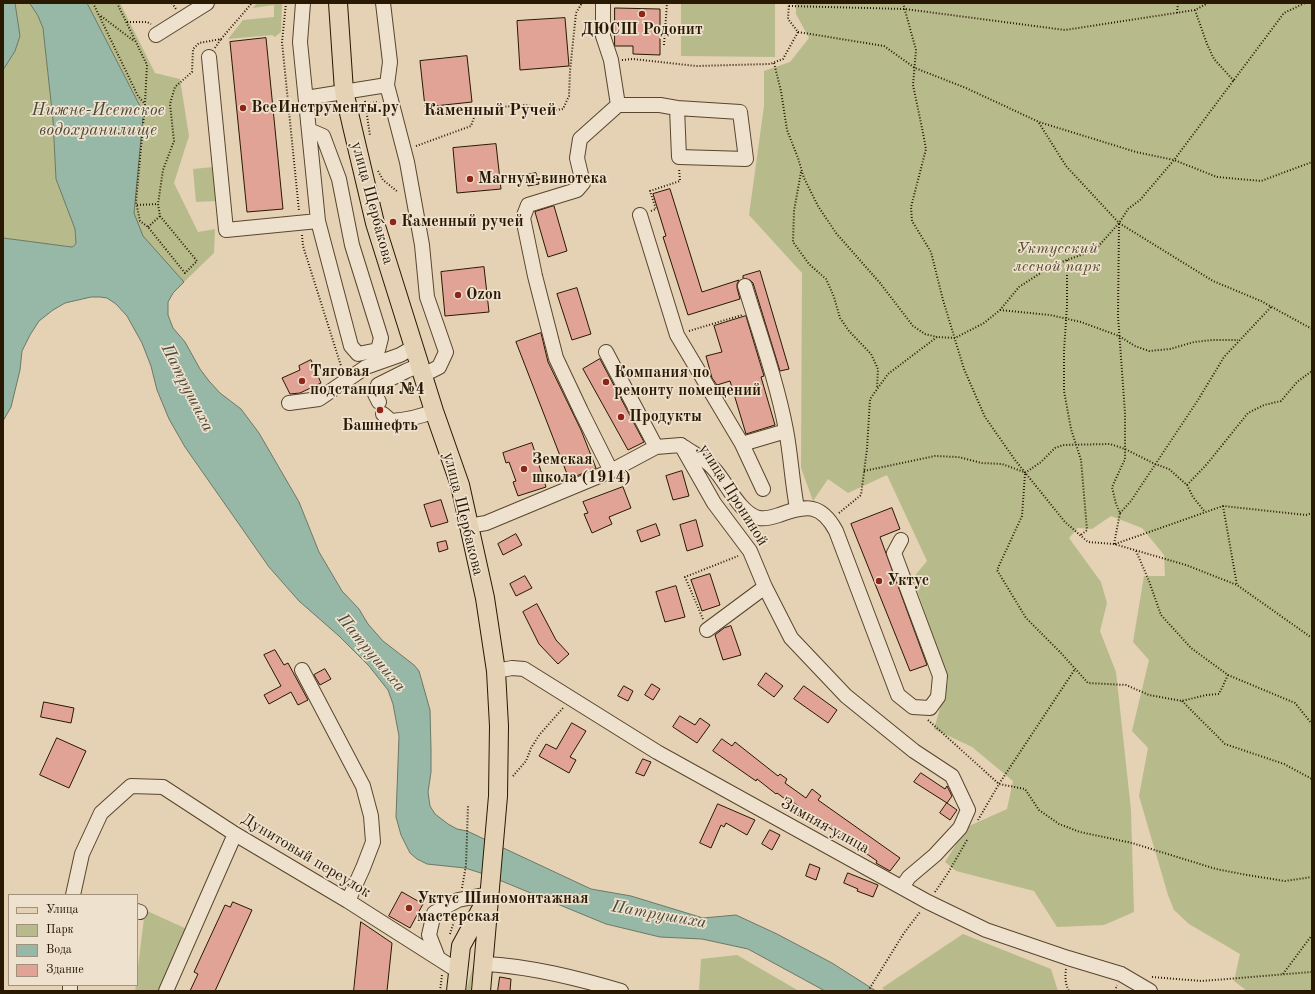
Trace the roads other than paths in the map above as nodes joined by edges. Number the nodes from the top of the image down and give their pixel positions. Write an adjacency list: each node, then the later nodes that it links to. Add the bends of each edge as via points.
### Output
1 (207, 3): 6 (street)
2 (303, 3): 10 (street, via 300,42)
3 (338, 3): 9 (main road, улица Щербакова)
4 (384, 3): 8 (street, via 396,62)
5 (603, 3): 11 (street, via 603,36 611,60)
6 (159, 32)
7 (209, 57): 15 (street, via 226,230)
8 (387, 85): 9 (street); 19 (street, via 407,162 422,245 427,297 446,352 438,367)
9 (344, 91): 10 (street); 17 (main road, улица Щербакова, via 375,223)
10 (306, 98): 13 (street)
11 (618, 105): 12 (street, via 660,105); 26 (street, via 580,139 577,158 584,183 577,190 528,206 523,218 556,358)
12 (677, 108): 12 (street, via 679,157 746,159 740,112)
13 (309, 130): 15 (street); 15 (street, via 323,136 339,179 352,245 381,338 378,350 358,354 351,346)
14 (640, 215): 23 (street, via 677,335)
15 (318, 221)
16 (745, 286): 22 (street)
17 (414, 347): 19 (main road, улица Щербакова); 20 (street, via 366,367 319,399)
18 (606, 352): 25 (street)
19 (422, 370): 21 (main road, улица Щербакова); 21 (street, via 406,371 378,385 375,394 381,408 392,421)
20 (289, 403)
21 (434, 411): 29 (main road, улица Щербакова, via 460,485)
22 (786, 431): 23 (street, via 763,434); 28 (street)
23 (742, 444): 27 (street)
24 (681, 445): 25 (street, улица Прониной); 28 (street, via 714,468 748,514 760,518 772,517); 31 (street, улица Прониной, via 714,502 750,551)
25 (656, 447): 26 (street, улица Прониной)
26 (611, 471): 29 (street, улица Прониной, via 486,523)
27 (763, 489)
28 (797, 508): 30 (street, via 817,510 830,520 898,695 913,707 930,708 938,697 940,676 894,553)
29 (469, 526): 34 (main road, улица Щербакова)
30 (901, 540)
31 (765, 587): 32 (street); 36 (street, улица Прониной, via 791,638 846,696 914,751 952,776 968,810 960,828 935,855 909,877)
32 (707, 630)
33 (302, 670): 39 (street, via 363,786 371,816 373,842)
34 (496, 671): 36 (street, Зимняя улица, via 524,669 657,752); 37 (main road, улица Щербакова, via 499,726 498,796)
35 (235, 834): 38 (street, Дунитовый переулок, via 163,787 131,786 101,813 82,854); 39 (street, Дунитовый переулок); 42 (street)
36 (902, 887): 46 (street, Зимняя улица, via 986,930 1121,974)
37 (490, 888): 40 (main road, улица Щербакова, via 461,946); 40 (street, via 434,912 429,935); 41 (main road, улица Щербакова)
38 (73, 894)
39 (348, 901): 40 (street, Дунитовый переулок)
40 (447, 964): 43 (main road, улица Щербакова)
41 (484, 964): 44 (main road, улица Щербакова); 45 (street, via 539,971)
42 (166, 991)
43 (456, 991)
44 (481, 991)
45 (621, 991)
46 (1150, 991)

